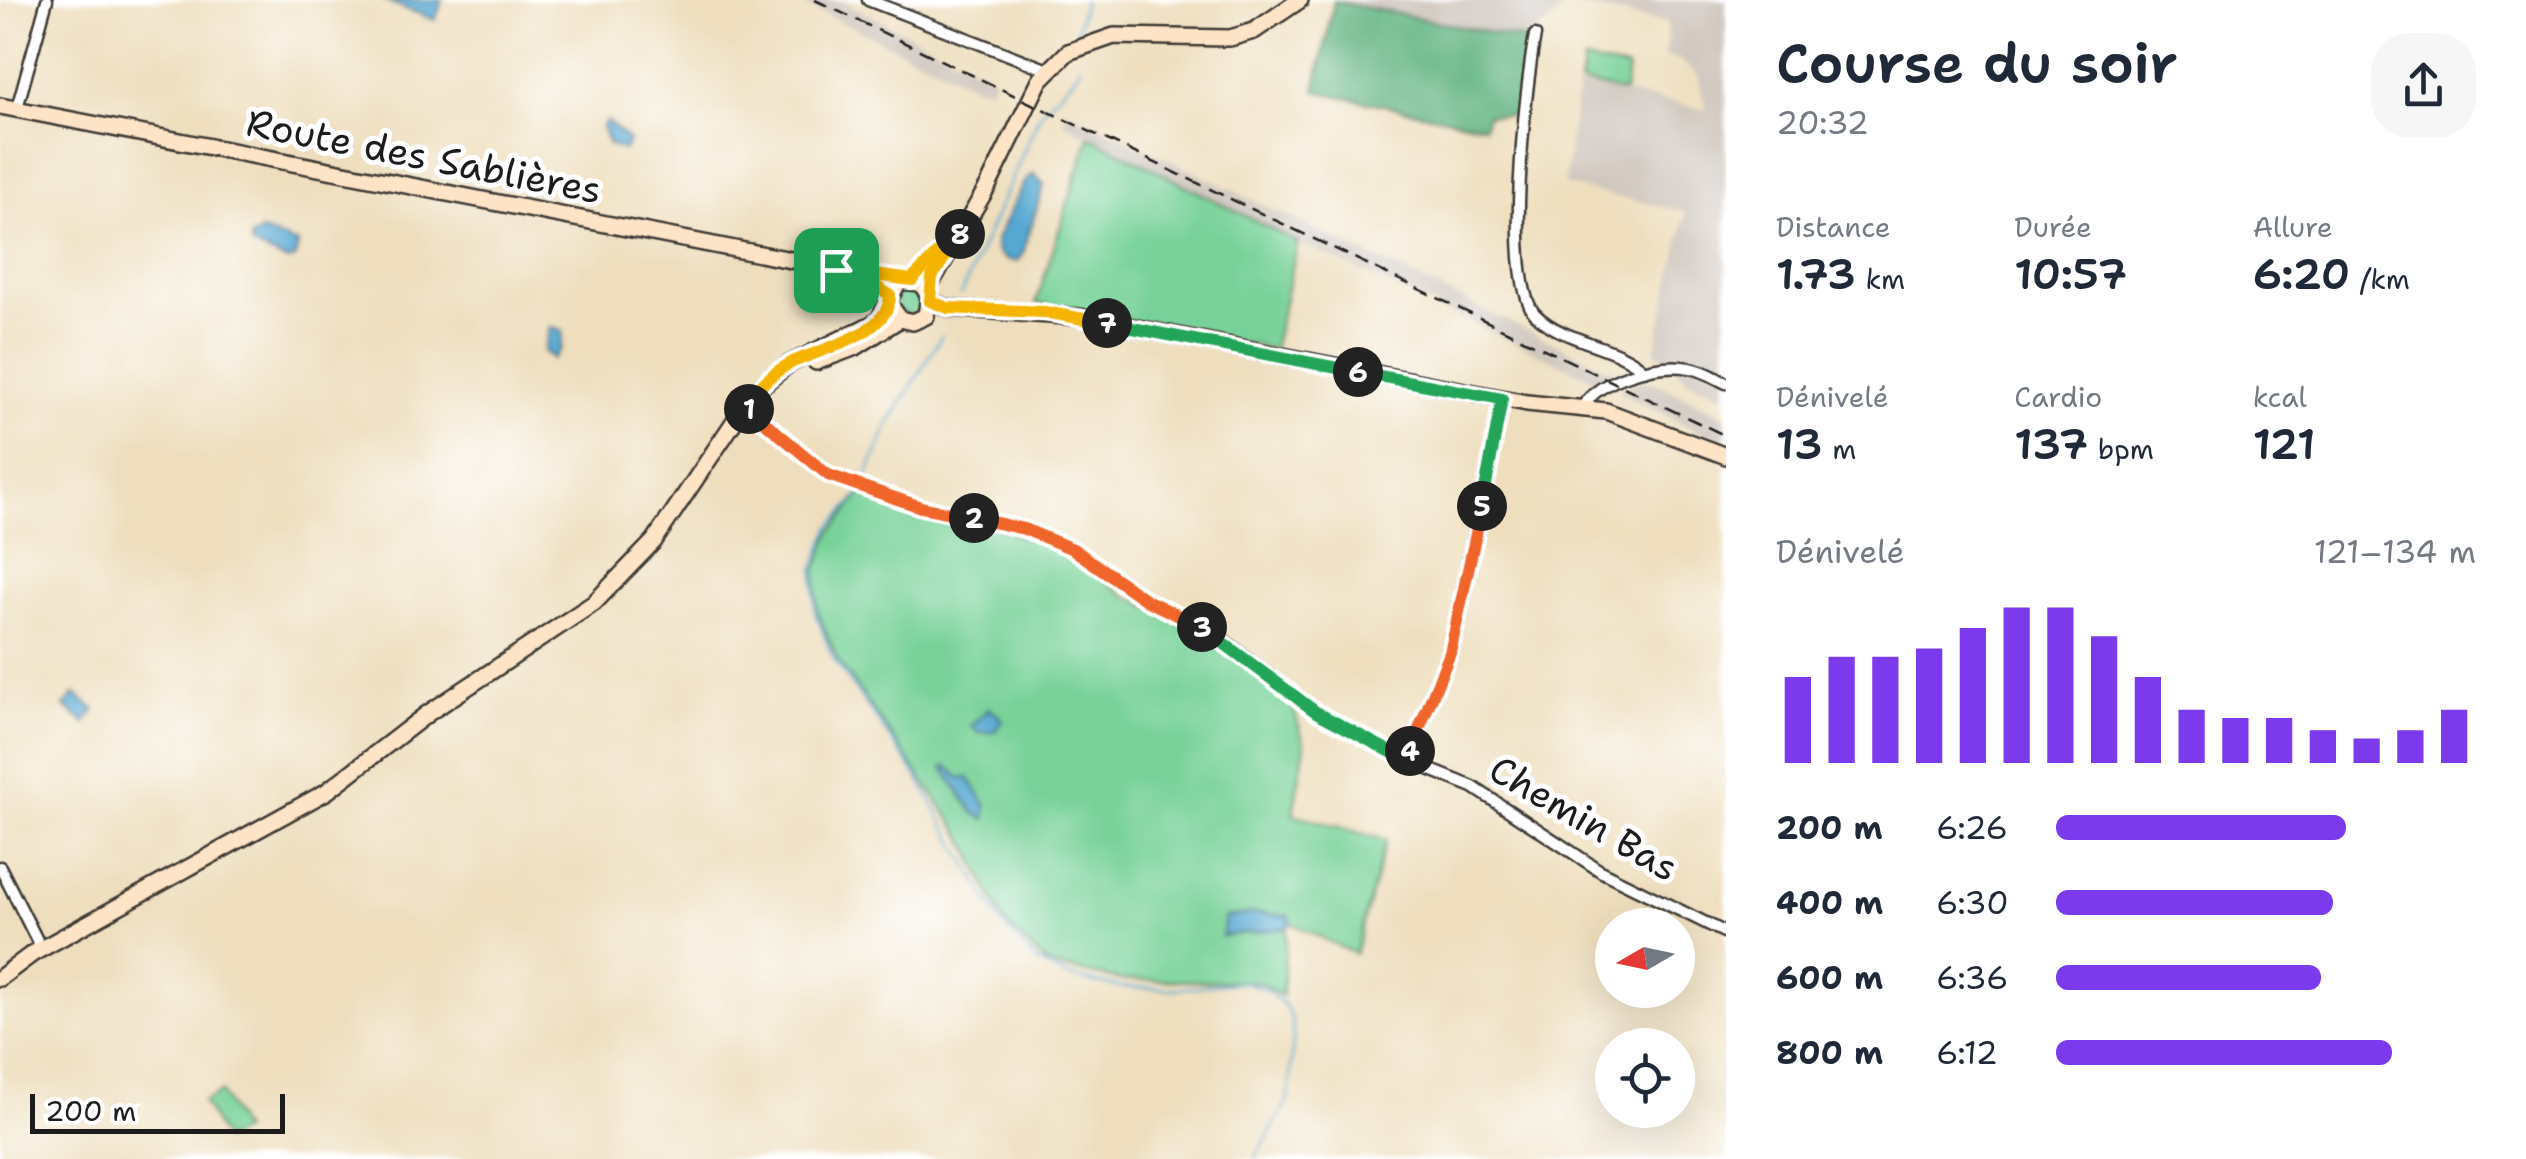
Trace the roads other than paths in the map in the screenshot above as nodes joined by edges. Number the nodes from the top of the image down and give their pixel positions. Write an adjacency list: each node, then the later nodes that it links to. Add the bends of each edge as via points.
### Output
1 (47, 0): 6 (street)
2 (868, 0): 5 (street)
3 (1300, 0): 5 (street, via 1241,35 1114,36 1082,45)
4 (1536, 36): 11 (street, via 1522,130 1522,293 1546,323)
5 (1044, 75): 7 (street)
6 (8, 107): 8 (street, Route des Sablières, via 836,270)
7 (964, 226): 8 (street); 9 (street)
8 (897, 291): 9 (street); 10 (street); 14 (street, via 882,318 774,374)
9 (928, 302): 10 (street, via 913,322); 13 (street, via 1080,317)
10 (900, 320): 14 (street, via 770,385)
11 (1644, 372): 12 (street, via 1690,368); 15 (street, via 1601,388)
12 (1726, 383)
13 (1502, 399): 15 (street); 17 (street, via 1450,653)
14 (744, 406): 17 (street, Chemin Bas, via 828,475 1073,549 1146,600 1225,640 1316,712); 20 (street, via 654,541 594,603 436,707 326,792)
15 (1583, 406): 16 (street, via 1650,424)
16 (1726, 456)
17 (1408, 761): 19 (street, Chemin Bas, via 1472,787 1602,872)
18 (0, 867): 20 (street)
19 (1726, 933)
20 (42, 951): 21 (street)
21 (0, 980)

